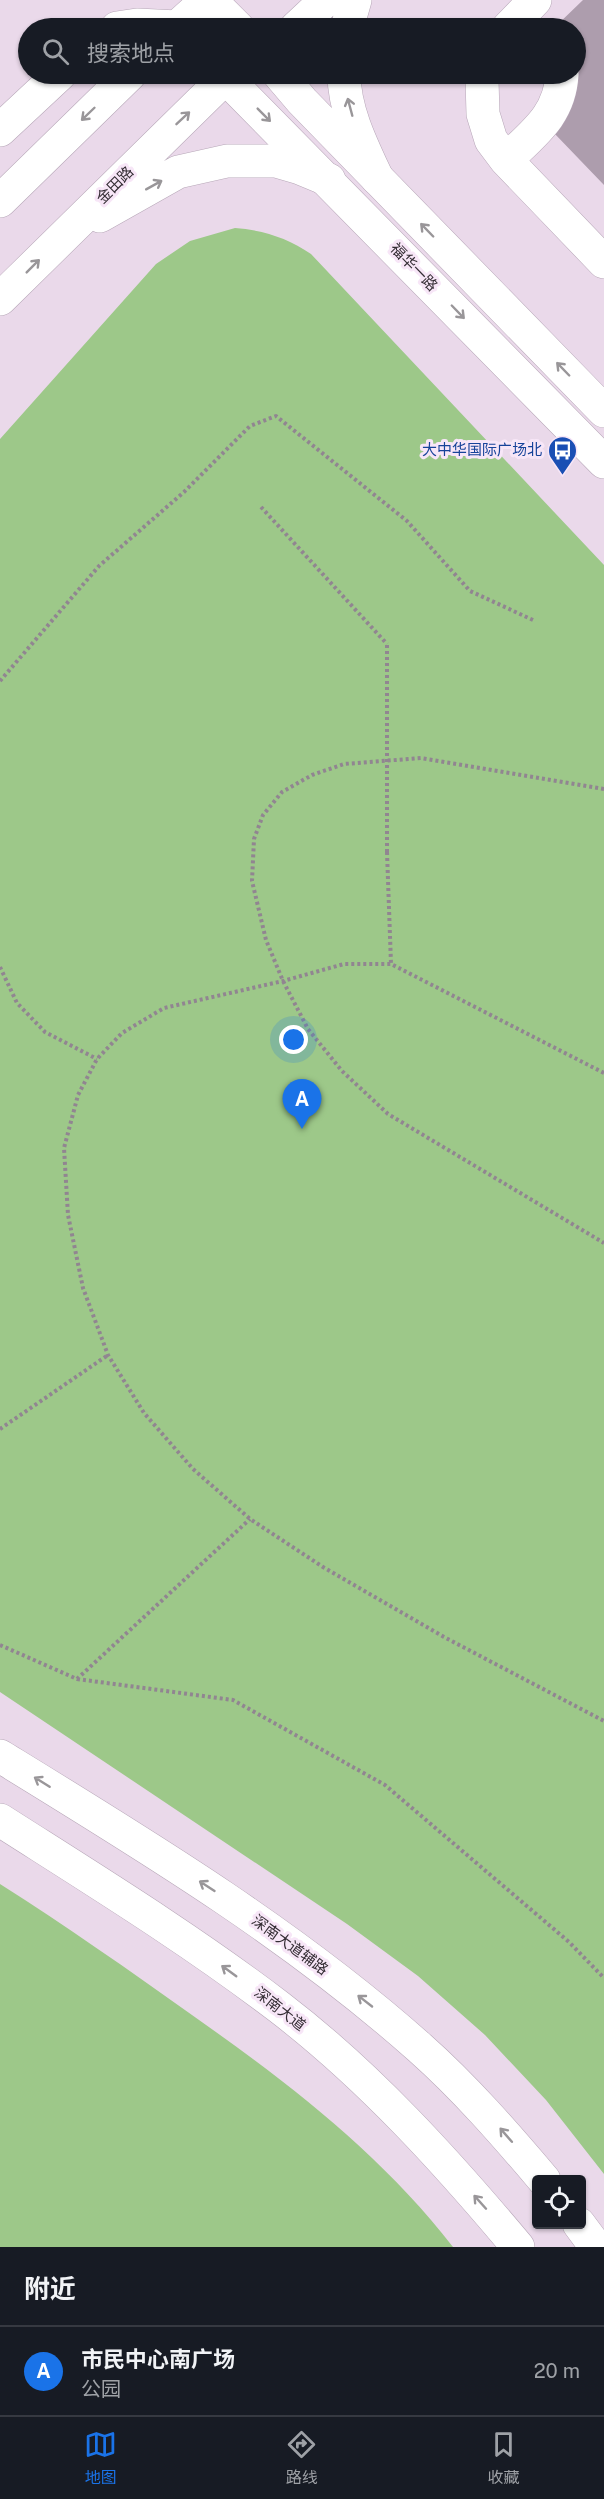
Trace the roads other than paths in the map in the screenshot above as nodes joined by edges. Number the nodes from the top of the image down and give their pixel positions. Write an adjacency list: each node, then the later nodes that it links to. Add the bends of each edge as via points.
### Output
1 (150, 0): 5 (main road)
2 (208, 0): 6 (main road); 7 (main road)
3 (326, 0): 8 (main road)
4 (355, 0): 9 (main road)
5 (167, 18)
6 (188, 18)
7 (227, 18)
8 (307, 18)
9 (350, 18)
10 (49, 84): 18 (main road)
11 (120, 84): 22 (main road, one-way to 22)
12 (218, 84): 23 (main road, 金田路, one-way to 12)
13 (236, 84): 21 (main road, 福华一路, one-way to 21)
14 (288, 84): 20 (main road)
15 (344, 84): 20 (main road, one-way to 15, via 354,124)
16 (482, 84): 19 (main road, via 483,114 492,140)
17 (561, 84): 19 (main road, via 554,109)
18 (0, 130)
19 (506, 160): 24 (main road)
20 (377, 178): 26 (main road, one-way to 20)
21 (329, 180): 23 (main road, one-way to 21, via 178,172 227,160 276,162); 27 (main road, 福华一路, one-way to 27)
22 (0, 201)
23 (66, 233): 25 (main road, 金田路, one-way to 23)
24 (604, 262)
25 (0, 299)
26 (604, 411)
27 (604, 462)
28 (0, 1756): 32 (main road, 深南大道辅路, one-way to 28, via 487,2113 371,2006 226,1898)
29 (0, 1820): 31 (main road, 深南大道)
30 (0, 1848): 31 (main road)
31 (93, 1879): 34 (main road, 深南大道, one-way to 31, via 435,2152 332,2052 226,1968)
32 (540, 2175)
33 (583, 2229): 35 (main road)
34 (518, 2247)
35 (596, 2247)

